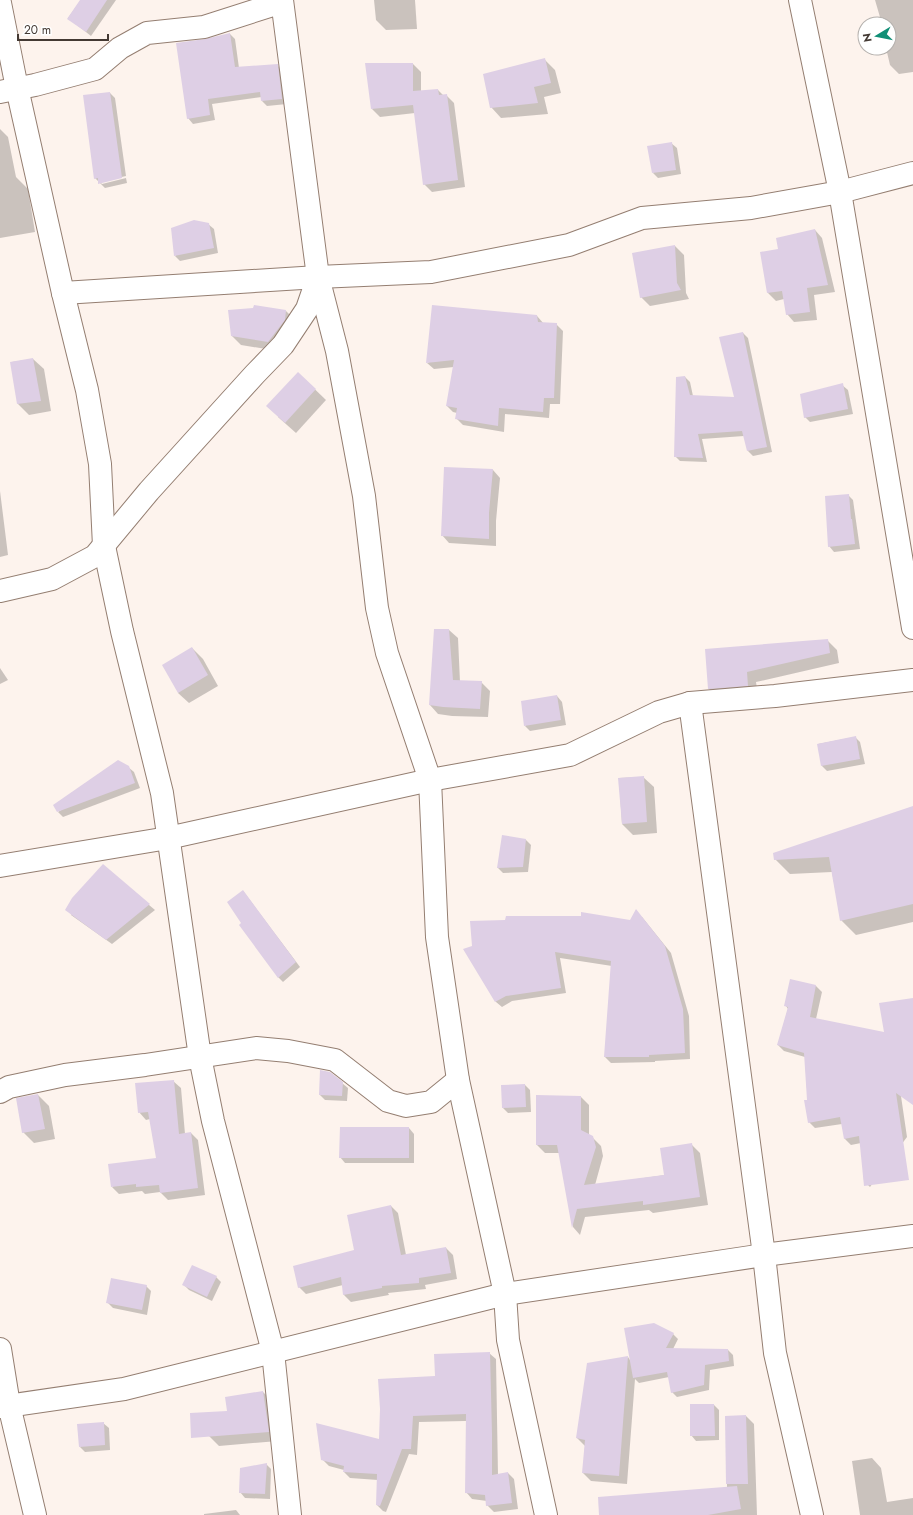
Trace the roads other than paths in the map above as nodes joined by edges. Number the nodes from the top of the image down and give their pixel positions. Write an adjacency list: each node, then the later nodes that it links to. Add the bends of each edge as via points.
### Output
1 (800, 0): 6 (street)
2 (282, 1): 4 (street, via 204,27 147,33 120,48 95,69); 7 (street)
3 (0, 3): 4 (street)
4 (8, 90): 8 (street)
5 (913, 173): 6 (street)
6 (840, 192): 7 (street, via 751,208 642,218 569,245 431,272); 11 (street)
7 (318, 277): 8 (street); 9 (street, via 307,309 283,345 154,485); 14 (street, via 337,352 364,496 377,608 387,653)
8 (63, 293): 9 (street, via 87,390 100,464)
9 (104, 546): 10 (street, via 95,556 52,579); 15 (street, via 162,793)
10 (0, 591)
11 (913, 628)
12 (913, 680): 13 (street)
13 (690, 703): 14 (street, via 659,712 570,755); 21 (street)
14 (430, 780): 15 (street); 18 (street, via 438,937)
15 (168, 838): 16 (street); 17 (street)
16 (0, 866)
17 (200, 1057): 18 (street, via 256,1048 335,1060 388,1101 406,1106 431,1102); 19 (street, via 65,1075 10,1087); 24 (street, via 213,1121)
18 (458, 1080): 22 (street)
19 (0, 1092)
20 (913, 1236): 21 (street)
21 (764, 1255): 22 (street); 29 (street, via 775,1353)
22 (505, 1294): 24 (street); 28 (street, via 508,1340)
23 (0, 1349): 25 (street)
24 (273, 1352): 25 (street, via 124,1389); 27 (street)
25 (5, 1406): 26 (street)
26 (35, 1515)
27 (290, 1515)
28 (546, 1515)
29 (812, 1515)

